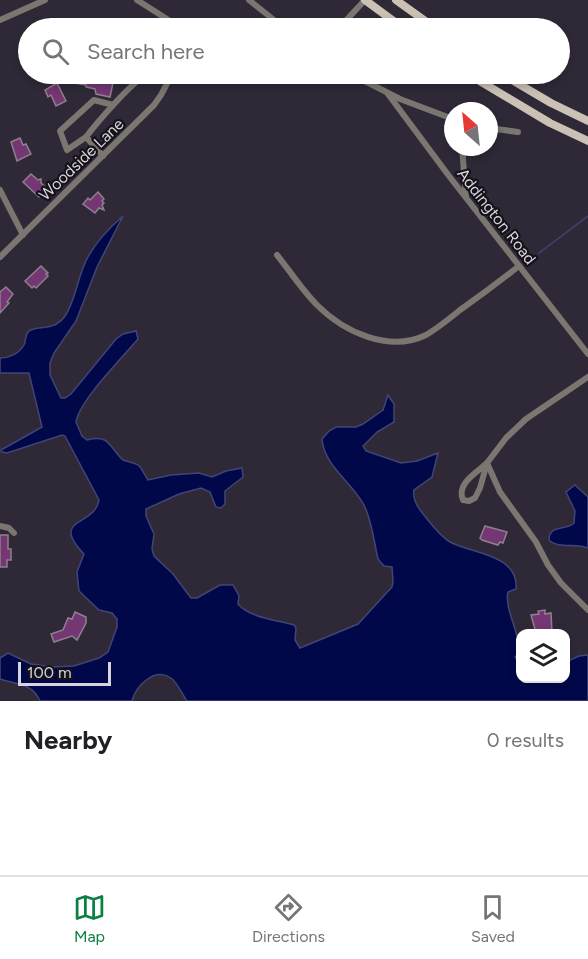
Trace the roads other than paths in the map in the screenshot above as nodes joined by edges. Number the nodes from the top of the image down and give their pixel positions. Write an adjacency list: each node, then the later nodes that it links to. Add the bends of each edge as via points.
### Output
1 (45, 0): 11 (street)
2 (137, 0): 6 (street)
3 (249, 0): 7 (street)
4 (365, 0): 8 (street); 9 (main road)
5 (396, 0): 10 (main road)
6 (165, 18)
7 (272, 18)
8 (348, 18)
9 (389, 18)
10 (421, 18)
11 (0, 20)
12 (137, 84): 18 (street)
13 (166, 84): 25 (street, Woodside Lane, via 154,105)
14 (370, 84): 17 (street)
15 (485, 84): 24 (main road)
16 (519, 84): 20 (main road)
17 (388, 94): 19 (street); 28 (street, Addington Road)
18 (113, 105): 23 (street); 23 (street, via 94,100 60,131 67,150)
19 (444, 116)
20 (588, 121)
21 (498, 129): 22 (street)
22 (518, 132)
23 (86, 136): 25 (street)
24 (588, 141)
25 (103, 156): 29 (street, Woodside Lane)
26 (463, 156): 28 (street)
27 (0, 190): 29 (street)
28 (466, 199): 32 (street, Addington Road)
29 (23, 235): 31 (street, Woodside Lane)
30 (277, 255): 32 (street, via 327,315 350,330 392,342 416,339 434,330)
31 (0, 257)
32 (519, 266): 33 (street, Addington Road)
33 (588, 354)
34 (588, 377): 35 (street, via 526,419)
35 (487, 463): 35 (street, via 464,485 460,493 463,500 475,498); 38 (street, via 500,492 548,566)
36 (0, 526): 37 (street)
37 (14, 533)
38 (588, 610)

